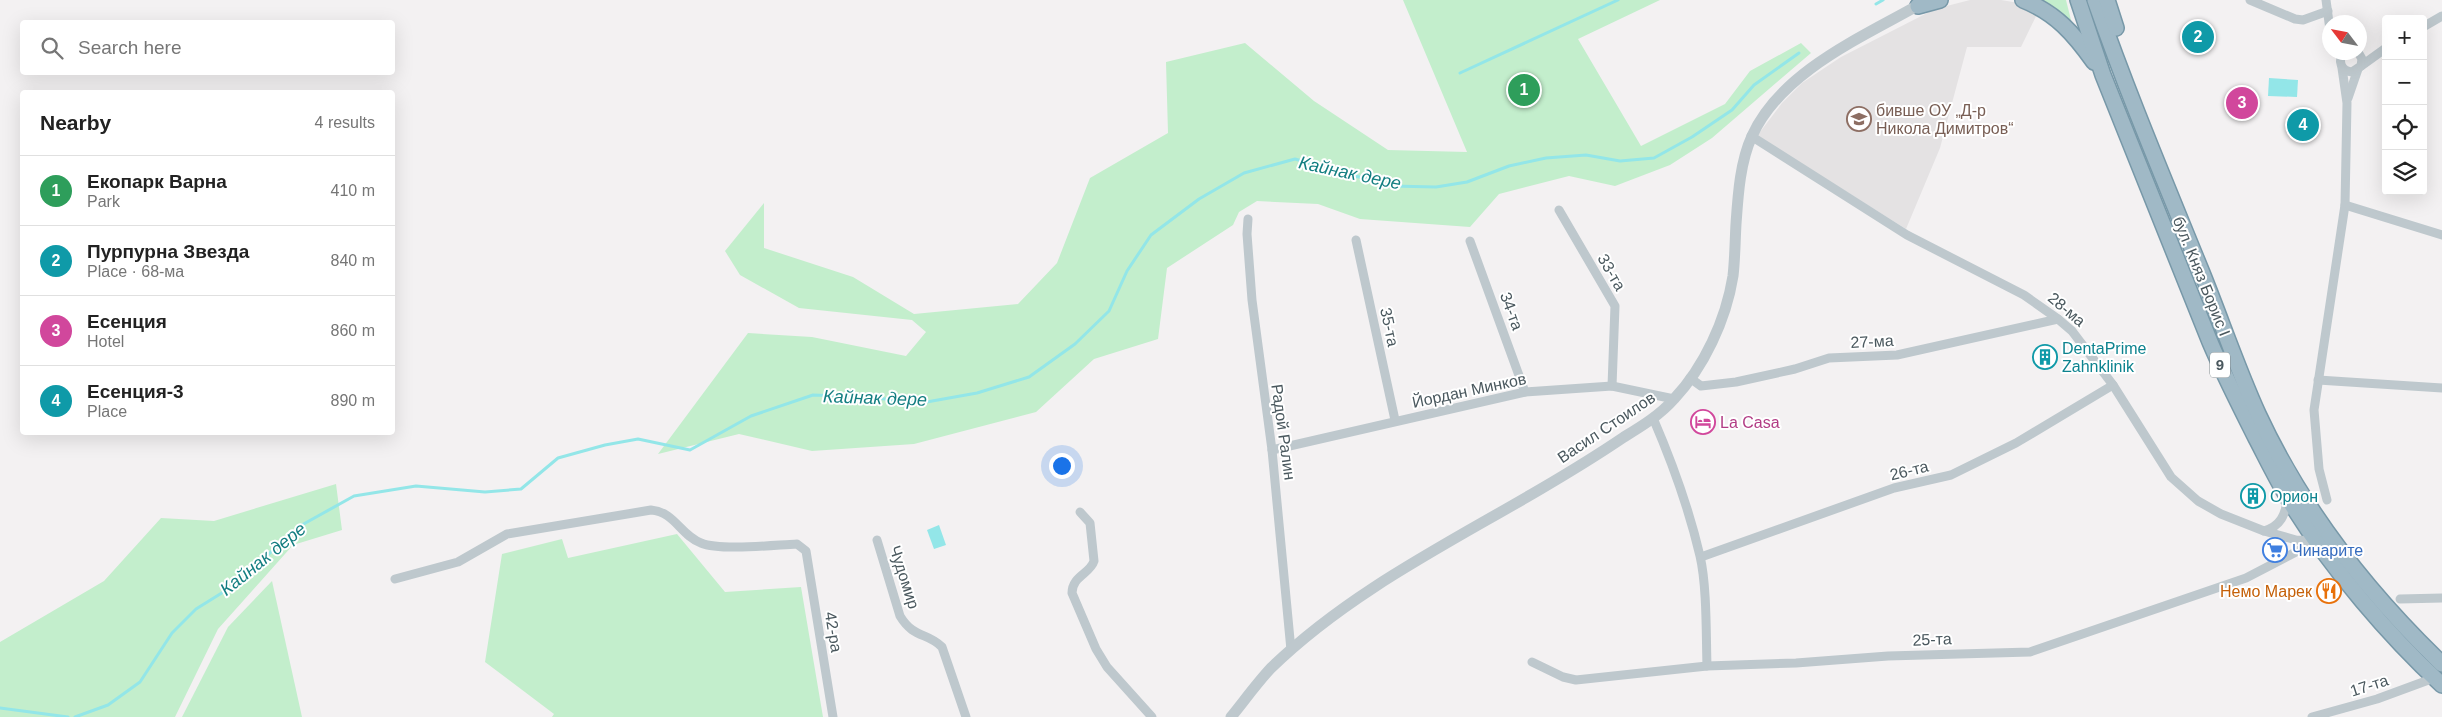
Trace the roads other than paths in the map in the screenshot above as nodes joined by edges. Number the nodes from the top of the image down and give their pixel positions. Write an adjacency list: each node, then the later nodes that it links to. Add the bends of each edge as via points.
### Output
1 (1940, 0): 8 (highway)
2 (2023, 0): 21 (highway, via 2065,25)
3 (2078, 0): 21 (highway, бул. Княз Борис I / 9)
4 (2095, 0): 30 (highway, бул. Княз Борис I / 9)
5 (2107, 0): 30 (highway)
6 (2250, 0): 9 (street, via 2295,19 2303,20)
7 (2326, 0): 9 (street)
8 (1923, 2): 23 (street, Васил Стоилов, via 1834,52 1797,78)
9 (2328, 11): 10 (street); 11 (street)
10 (2328, 15)
11 (2330, 15)
12 (2442, 16): 13 (street)
13 (2427, 24)
14 (2382, 49): 16 (street)
15 (2382, 51): 20 (street)
16 (2367, 52)
17 (2340, 60): 19 (street)
18 (2362, 60): 20 (street)
19 (2342, 68): 20 (street, via 2352,72); 22 (street)
20 (2360, 68): 22 (street)
21 (2103, 75): 42 (highway, бул. Княз Борис I / 9, via 2224,374)
22 (2347, 103): 24 (street)
23 (1751, 136): 31 (street, 28-ма, via 1907,235 2024,295); 32 (street, Васил Стоилов, via 1741,176 1733,276 1725,311)
24 (2346, 205): 27 (street); 33 (street)
25 (1559, 210): 35 (street, 33-та, via 1615,306)
26 (1248, 218): 41 (street, Радой Ралин, via 1252,300)
27 (2442, 235)
28 (1356, 240): 40 (street, 35-та)
29 (1470, 241): 37 (street, 34-та)
30 (2202, 274): 54 (highway, бул. Княз Борис I / 9, via 2259,416 2327,534 2389,610)
31 (2058, 319): 32 (street, 27-ма, via 1897,355 1829,358 1736,382 1701,386); 34 (street, 28-ма, via 2072,331)
32 (1690, 378): 38 (street, Васил Стоилов)
33 (2318, 380): 36 (street); 43 (street, via 2314,410 2316,443)
34 (2114, 385): 45 (street, 28-ма, via 2171,477 2221,514); 48 (street, 26-та, via 2016,443 1952,475 1894,488)
35 (1612, 386): 37 (street, Йордан Минков); 38 (street, Йордан Минков)
36 (2442, 388)
37 (1525, 392): 40 (street, Йордан Минков)
38 (1674, 399): 39 (street, Васил Стоилов)
39 (1653, 418): 48 (street, via 1665,444); 52 (street, Васил Стоилов, via 1594,457 1399,572)
40 (1395, 420): 41 (street, Йордан Минков)
41 (1272, 450): 52 (street, Радой Ралин)
42 (2288, 498): 45 (street, via 2281,521); 47 (highway, бул. Княз Борис I / 9)
43 (2327, 500)
44 (1080, 512): 59 (street, via 1090,523 1094,561 1093,566 1077,578 1072,592 1106,667)
45 (2264, 531): 47 (street, 28-ма, via 2296,540)
46 (878, 540): 58 (street, Чудомир, via 900,616 914,633 942,647)
47 (2317, 541): 55 (street, 25-та, via 2246,578 2030,652); 56 (highway, бул. Княз Борис I / 9, via 2374,614)
48 (1700, 557): 55 (street)
49 (395, 579): 57 (street, 42-ра, via 458,562 507,534 651,510 662,511 701,544 797,544 806,551)
50 (2442, 598): 51 (street)
51 (2400, 599)
52 (1291, 650): 60 (street, Васил Стоилов)
53 (1532, 662): 55 (street, 25-та, via 1576,680)
54 (2442, 664)
55 (1707, 666)
56 (2438, 682): 61 (street, 17-та)
57 (833, 717)
58 (966, 717)
59 (1152, 717)
60 (1231, 717)
61 (2312, 717)

